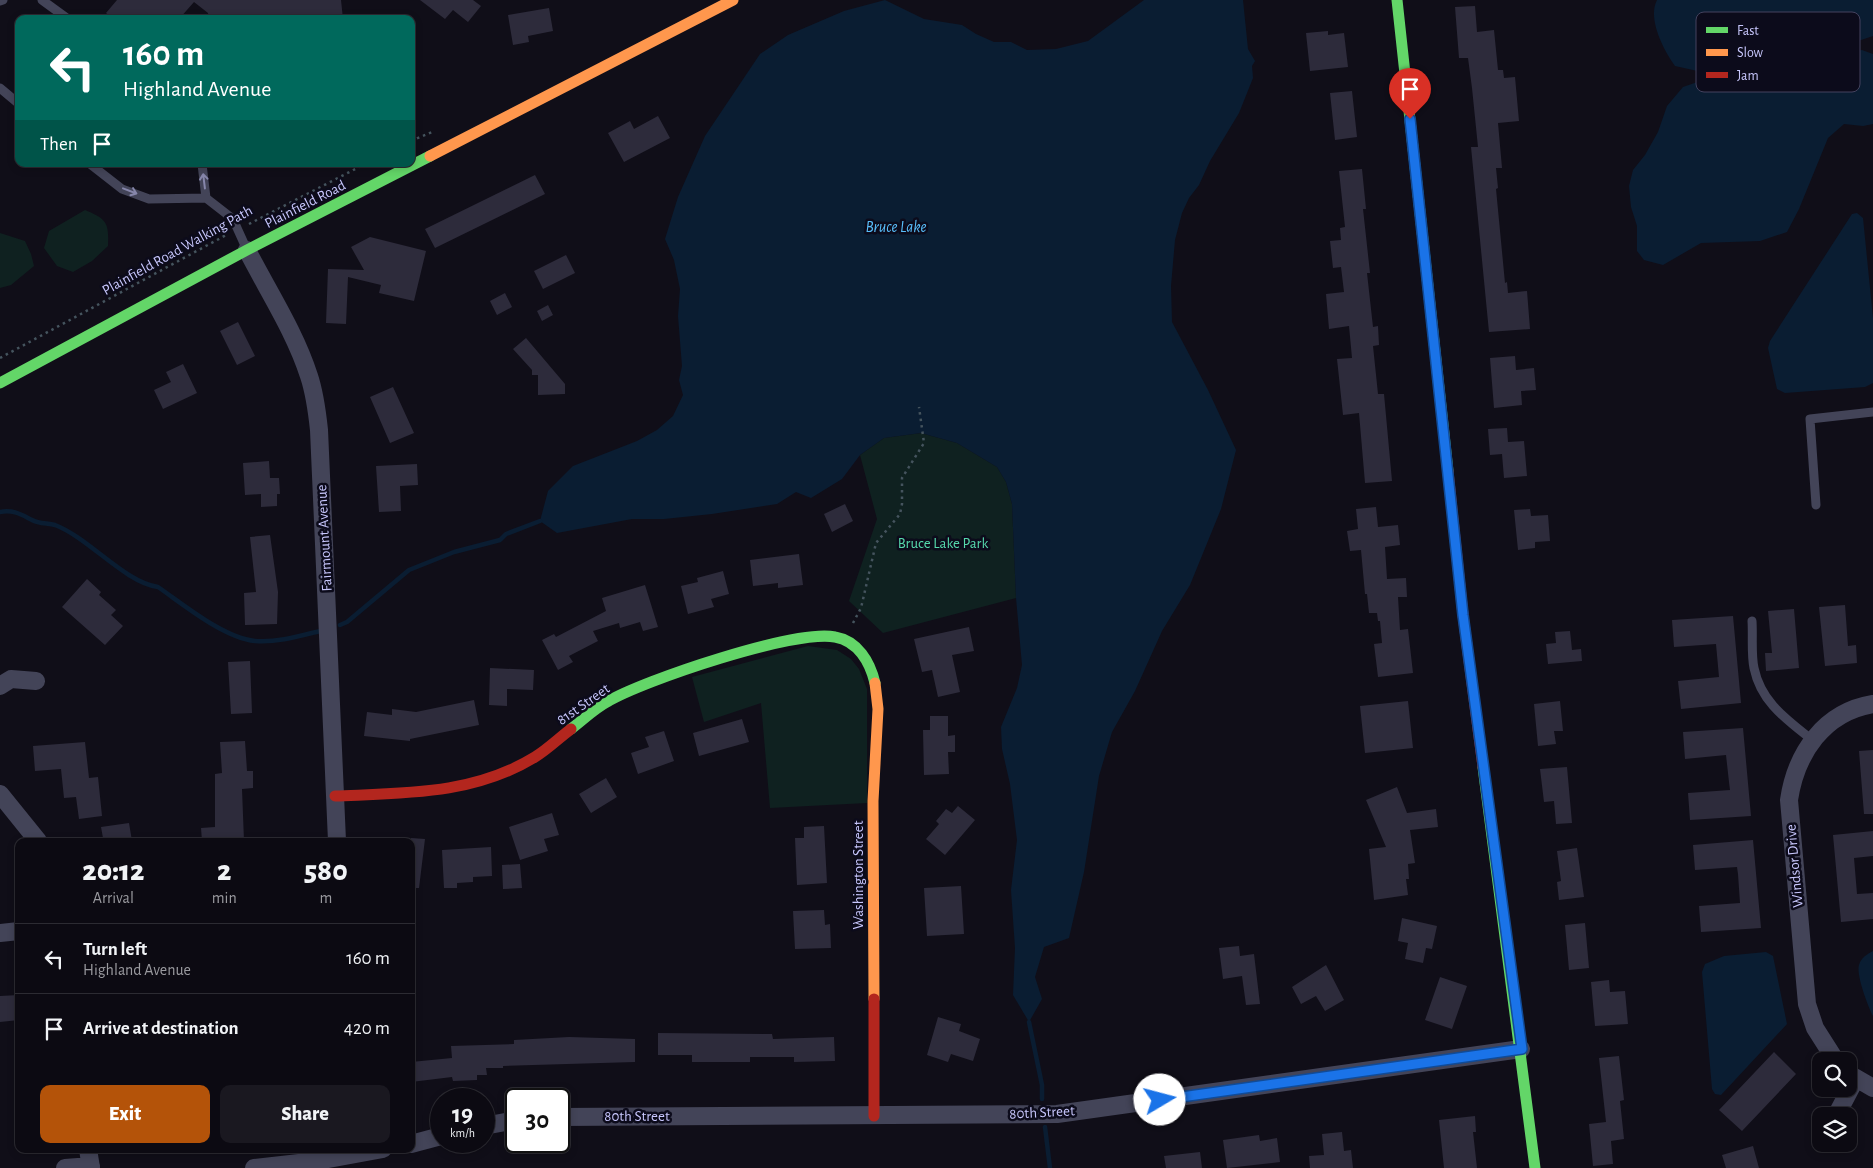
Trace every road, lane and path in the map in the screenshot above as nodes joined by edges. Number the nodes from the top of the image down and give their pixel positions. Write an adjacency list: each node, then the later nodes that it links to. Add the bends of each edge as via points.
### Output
1 (42, 0): 4 (lane)
2 (733, 0): 7 (street, Plainfield Road)
3 (1397, 0): 32 (street, via 1463,615)
4 (63, 15)
5 (0, 88): 6 (lane)
6 (15, 101)
7 (415, 164)
8 (94, 167): 12 (lane, one-way to 12, via 122,189 149,199)
9 (202, 167): 12 (lane, one-way to 9)
10 (359, 167): 13 (path, Plainfield Road Walking Path)
11 (408, 167): 14 (street, Plainfield Road)
12 (206, 198): 13 (lane, via 233,219)
13 (238, 229): 14 (lane); 15 (path, Plainfield Road Walking Path)
14 (247, 250): 16 (street, Plainfield Road); 27 (street, Fairmount Avenue, via 296,345 315,398)
15 (0, 358)
16 (0, 383)
17 (919, 407): 21 (path, via 924,443 902,478 902,508 897,519 876,543)
18 (1873, 412): 19 (lane, via 1810,419)
19 (1816, 505)
20 (1752, 621): 25 (lane, via 1754,668 1766,699)
21 (848, 641): 27 (street, 81st Street, via 822,635 788,640 688,669 631,690 606,702 535,757 487,780 440,791); 36 (street, Washington Street, via 858,648 872,671 878,709 873,801)
22 (36, 681): 23 (street, via 11,679)
23 (0, 686)
24 (1873, 704): 25 (street, Windsor Drive, via 1845,713)
25 (1811, 739): 33 (street, Windsor Drive, via 1791,784 1790,815 1807,1004 1815,1028)
26 (0, 794): 28 (street)
27 (335, 796): 29 (street, Fairmount Avenue)
28 (36, 838)
29 (337, 838)
30 (15, 932): 31 (street)
31 (0, 933)
32 (1522, 1049): 36 (street, 80th Street, via 1057,1114); 46 (street)
33 (1830, 1052)
34 (1857, 1079): 35 (street)
35 (1873, 1088)
36 (874, 1116): 37 (street, 80th Street)
37 (570, 1117)
38 (430, 1139): 39 (street)
39 (415, 1143)
40 (89, 1153): 43 (street)
41 (368, 1153): 42 (street)
42 (354, 1157): 45 (street)
43 (91, 1167): 44 (street)
44 (65, 1168)
45 (254, 1168)
46 (1535, 1168)

